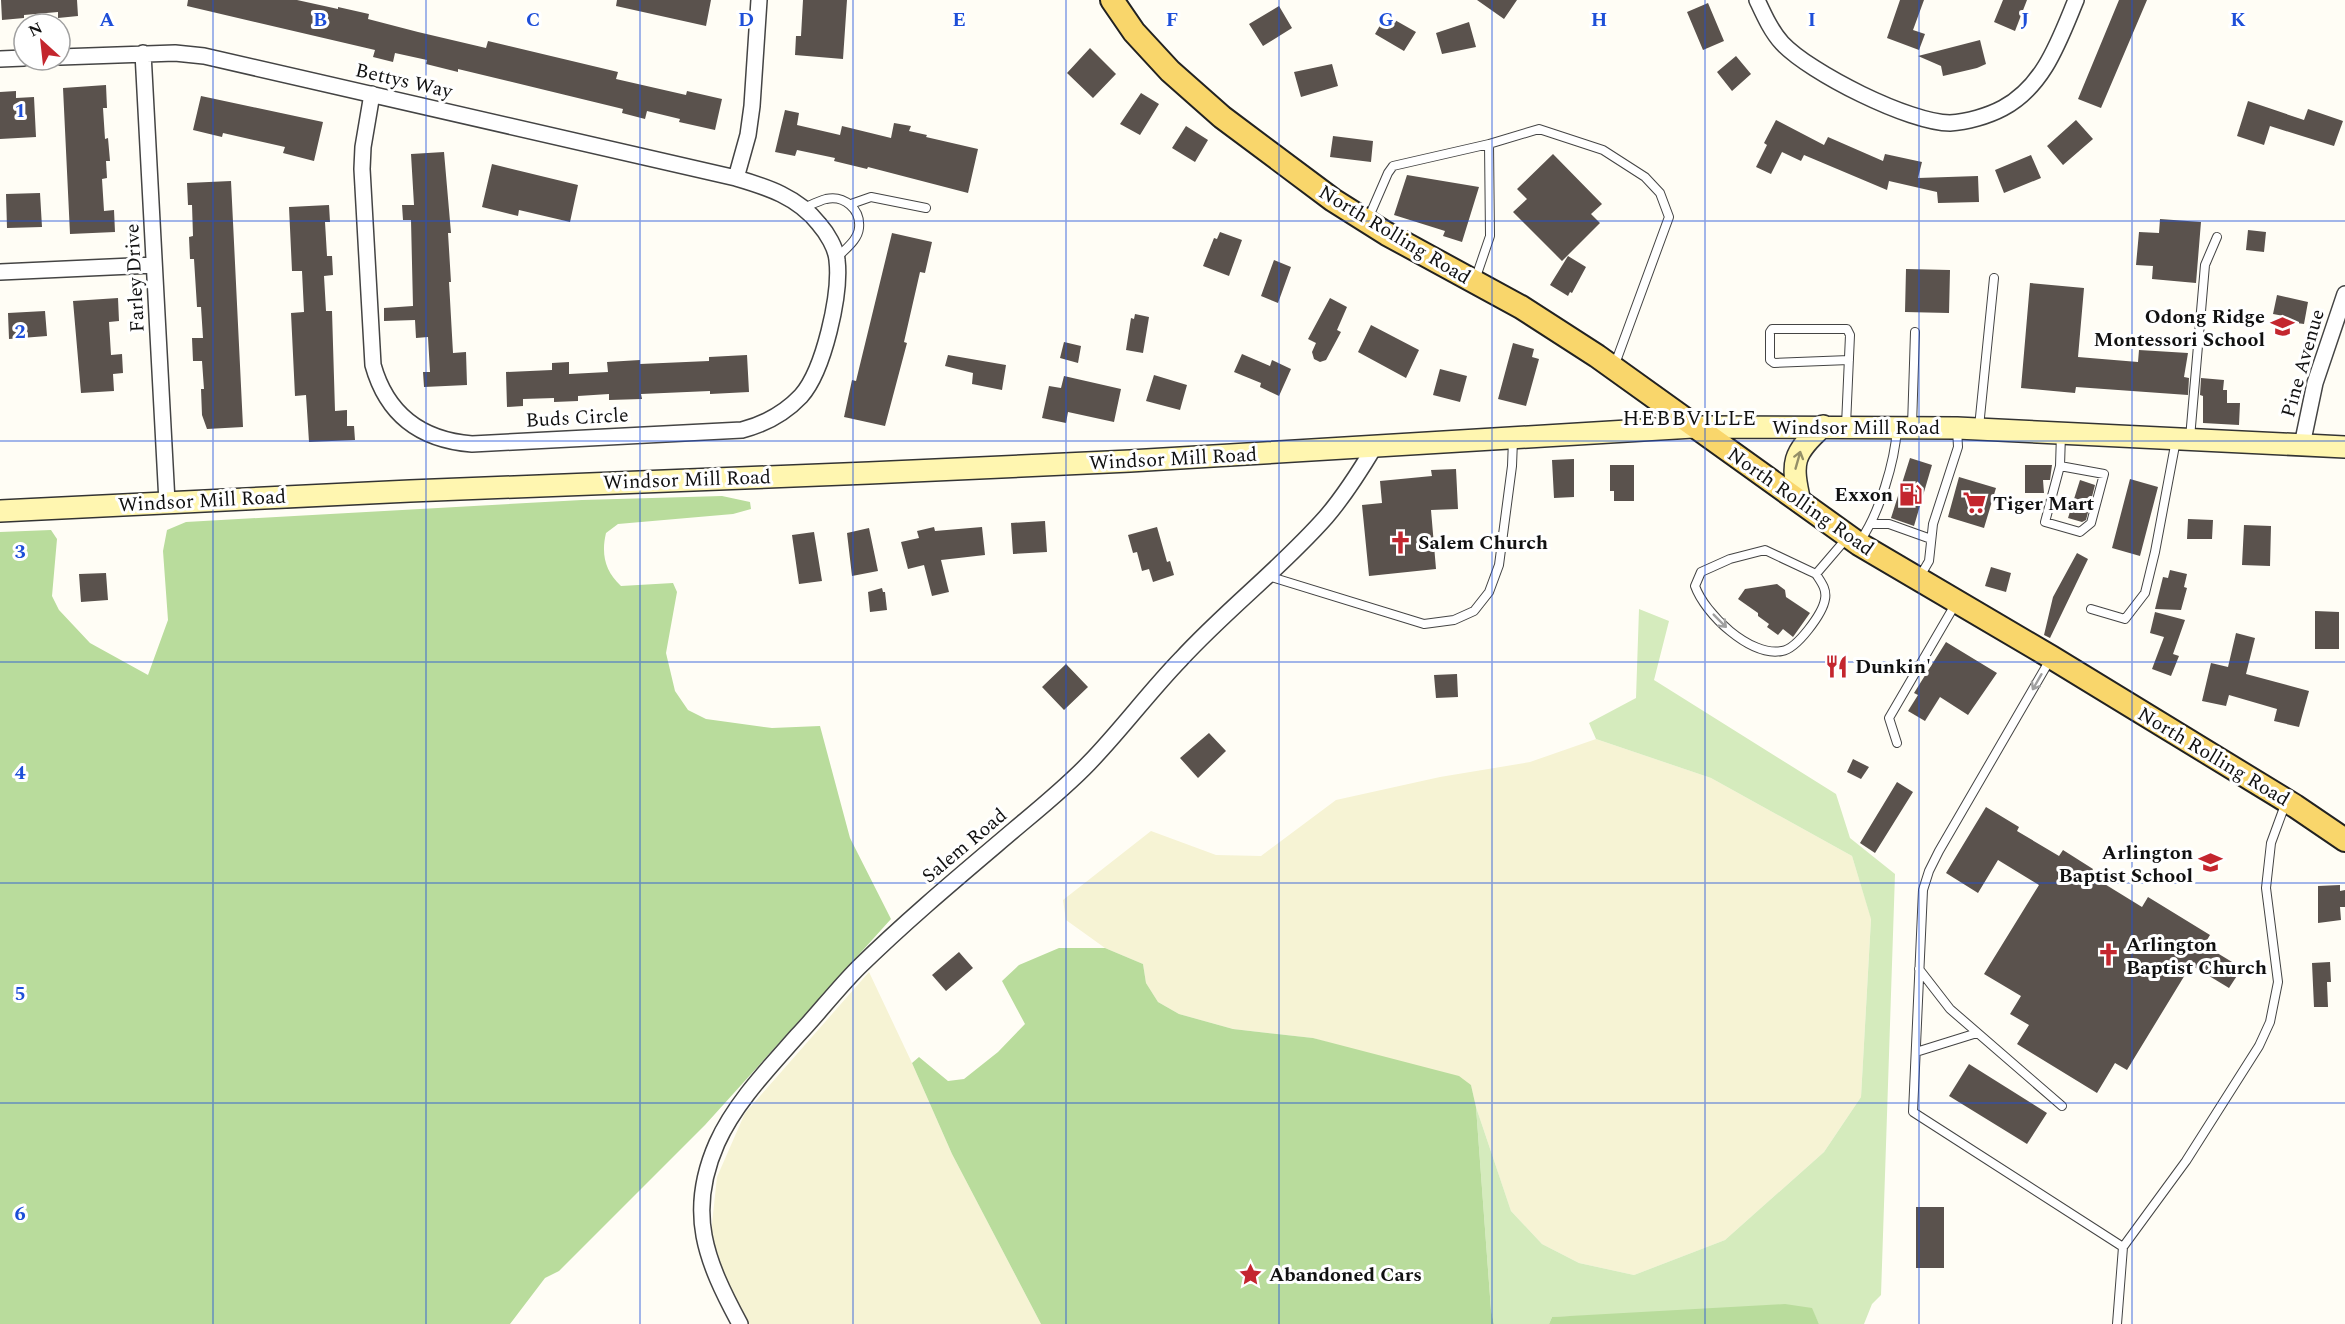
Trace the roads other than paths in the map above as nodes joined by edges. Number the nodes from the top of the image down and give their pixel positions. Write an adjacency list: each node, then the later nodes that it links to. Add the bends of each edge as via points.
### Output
1 (759, 0): 9 (street, via 752,106)
2 (1112, 0): 13 (main road, North Rolling Road, via 1170,72 1222,117)
3 (1756, 0): 4 (street, via 1782,43 1827,78 1902,111 1950,123 2004,108 2026,91 2052,55)
4 (2076, 0)
5 (143, 53): 6 (street, Bettys Way); 7 (street, Bettys Way, via 204,56); 16 (street, Farley Drive)
6 (72, 56)
7 (372, 94): 9 (street, Bettys Way); 15 (street, Buds Circle, via 362,169 373,365 387,399 417,429 431,436 472,444 742,430 765,424 801,395 815,376 836,296)
8 (1489, 144): 13 (lane, via 1393,166); 19 (lane, via 1490,236); 23 (lane, via 1539,129 1603,150 1645,177 1660,193 1669,217)
9 (736, 178): 11 (street, Buds Circle, via 786,195)
10 (851, 204): 11 (lane, via 826,198); 12 (lane, via 871,197); 15 (lane, via 860,228)
11 (804, 208): 15 (street, Buds Circle, via 828,237)
12 (927, 208)
13 (1366, 222): 19 (main road, North Rolling Road)
14 (2217, 237): 32 (lane, via 2205,265)
15 (837, 258)
16 (154, 265): 17 (street); 37 (street, Farley Drive)
17 (0, 272)
18 (1994, 278): 29 (lane)
19 (1475, 282): 23 (main road, North Rolling Road, via 1521,307)
20 (2345, 294): 33 (street, Pine Avenue, via 2315,382)
21 (1915, 332): 27 (lane)
22 (1849, 360): 22 (lane, via 1847,330 1770,332 1770,360 1774,363); 25 (lane)
23 (1613, 368): 26 (main road, North Rolling Road)
24 (1823, 426): 25 (main road, Windsor Mill Road); 26 (main road, Windsor Mill Road); 38 (main road, one-way to 24, via 1794,475 1796,457 1804,442)
25 (1845, 426): 27 (main road, Windsor Mill Road)
26 (1693, 427): 31 (main road, Windsor Mill Road); 38 (main road, North Rolling Road)
27 (1904, 427): 28 (main road, Windsor Mill Road); 40 (lane)
28 (1957, 428): 29 (main road, Windsor Mill Road); 41 (lane, via 1958,447 1932,524)
29 (1979, 429): 30 (main road, Windsor Mill Road)
30 (2061, 433): 32 (main road, Windsor Mill Road); 36 (lane)
31 (1513, 438): 34 (main road, Windsor Mill Road); 44 (lane, via 1499,565 1489,592 1474,611 1454,620 1424,624)
32 (2183, 439): 33 (main road, Windsor Mill Road); 47 (lane, via 2145,593 2125,619)
33 (2302, 445): 35 (main road, Windsor Mill Road)
34 (1375, 446): 37 (main road, Windsor Mill Road, via 869,473); 44 (street, Salem Road, via 1327,517)
35 (2345, 447)
36 (2060, 466): 36 (lane, via 2045,522 2080,532 2091,523 2104,474)
37 (167, 501): 39 (main road, Windsor Mill Road)
38 (1800, 502): 42 (main road, North Rolling Road)
39 (0, 511)
40 (1872, 524): 41 (lane, via 1889,524); 42 (lane)
41 (1931, 539): 45 (lane, via 1929,561)
42 (1854, 540): 43 (lane); 45 (main road, North Rolling Road)
43 (1816, 574): 43 (lane, one-way to 43, via 1765,550 1701,572 1695,586 1700,599 1733,634 1763,649 1782,651 1795,645 1825,600 1824,587)
44 (1268, 576): 57 (street, Salem Road, via 1181,658 1089,763 857,969 734,1113 717,1143 708,1172 701,1222 712,1268)
45 (1918, 579): 46 (main road, North Rolling Road)
46 (1957, 602): 48 (main road, North Rolling Road); 49 (lane, via 1889,718)
47 (2091, 609)
48 (2051, 657): 50 (main road, North Rolling Road); 52 (lane, one-way to 52, via 1929,871 1923,890)
49 (1897, 743)
50 (2286, 801): 51 (main road, North Rolling Road); 56 (lane, via 2271,843 2266,888 2278,982 2270,1022 2186,1161)
51 (2345, 840)
52 (1919, 969): 53 (lane, via 1950,1009); 54 (lane)
53 (1977, 1033): 54 (lane); 55 (lane)
54 (1916, 1052): 56 (lane, via 1914,1112)
55 (2062, 1106)
56 (2123, 1247): 58 (lane)
57 (740, 1324)
58 (2117, 1324)

